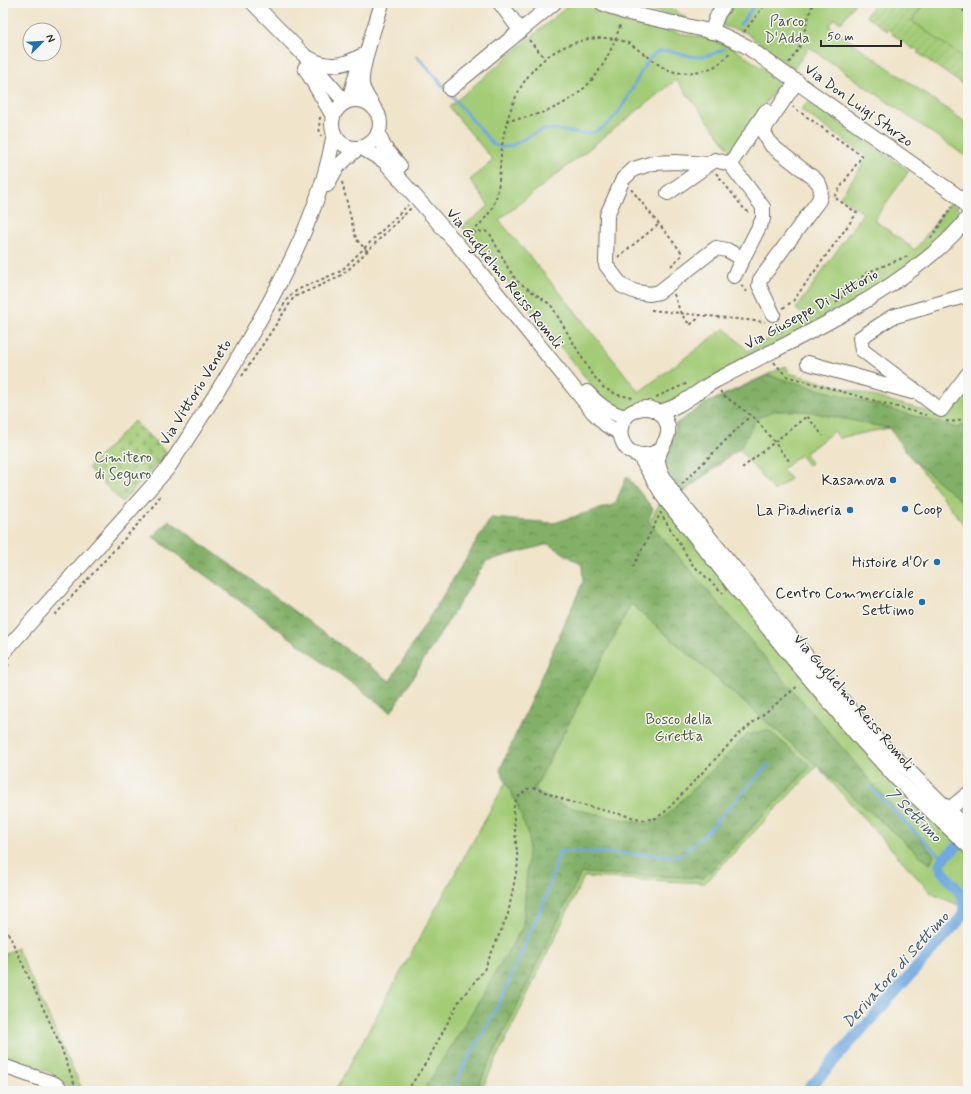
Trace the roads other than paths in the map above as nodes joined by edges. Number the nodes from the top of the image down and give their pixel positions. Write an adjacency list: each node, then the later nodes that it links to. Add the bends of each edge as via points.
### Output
1 (253, 3): 9 (street)
2 (382, 3): 10 (street)
3 (500, 3): 7 (street)
4 (554, 3): 7 (street)
5 (602, 3): 8 (street, Via Don Luigi Sturzo, via 624,12)
6 (726, 3): 8 (street, via 718,14)
7 (520, 30): 14 (street)
8 (711, 32): 13 (street, Via Don Luigi Sturzo, via 746,46)
9 (282, 35): 11 (street); 17 (street, via 320,91)
10 (370, 42): 12 (street); 16 (street, via 362,85)
11 (304, 55): 12 (street, via 329,66 346,64); 15 (street)
12 (361, 56): 15 (street)
13 (790, 76): 22 (street); 24 (street, Via Don Luigi Sturzo); 32 (street, via 764,133 772,146 821,185 821,192 819,200 760,280 759,285)
14 (450, 89)
15 (347, 101): 16 (street, via 361,100); 17 (street)
16 (373, 106): 19 (street, via 379,118)
17 (333, 116): 18 (street)
18 (334, 133): 20 (street, via 344,145); 27 (street, via 328,163)
19 (378, 133): 20 (street, via 374,140); 37 (street, Via Guglielmo Reiss Romoli, via 384,147 464,240 594,401 614,414)
20 (360, 148): 27 (street, via 337,167); 39 (street, Via Guglielmo Reiss Romoli, via 384,161 458,246 593,412 606,425)
21 (709, 164): 22 (street, via 715,160); 23 (street); 29 (street, via 653,163 634,169 623,179 607,215 606,266 622,286 650,294 659,292 668,277 692,266 716,248 727,250)
22 (730, 164): 29 (street, via 763,206 763,219)
23 (668, 193)
24 (963, 198): 25 (street, Via Don Luigi Sturzo)
25 (968, 210): 26 (street)
26 (968, 219): 36 (street, Via Giuseppe Di Vittorio, via 953,236 904,276 812,330 714,381 674,407)
27 (308, 221): 44 (street, Via Vittorio Veneto, via 288,269 237,361 168,468)
28 (968, 236): 38 (street, Via Giuseppe Di Vittorio, via 909,283 867,309 702,398 678,414)
29 (743, 259): 30 (street)
30 (734, 276)
31 (968, 295): 35 (street, via 892,317 860,338 862,350)
32 (772, 320)
33 (808, 363): 35 (street)
34 (968, 374): 35 (street, via 941,410)
35 (920, 394)
36 (658, 412): 37 (street, via 637,409); 38 (street)
37 (625, 417): 39 (street)
38 (668, 427): 40 (street, via 668,435)
39 (620, 433): 41 (street, via 626,448)
40 (662, 448): 41 (street, via 647,456); 42 (street, Via Guglielmo Reiss Romoli, via 658,459)
41 (639, 455): 42 (street, Via Guglielmo Reiss Romoli)
42 (666, 498): 43 (street, Via Guglielmo Reiss Romoli); 45 (street, Via Guglielmo Reiss Romoli)
43 (783, 647): 45 (street, via 810,671 858,728 862,731); 46 (street, Via Guglielmo Reiss Romoli)
44 (3, 653)
45 (867, 730): 48 (street, Via Guglielmo Reiss Romoli)
46 (897, 779): 48 (street, via 917,789 938,810); 50 (street, Via Guglielmo Reiss Romoli)
47 (968, 794): 48 (street)
48 (948, 810): 49 (street, Via Guglielmo Reiss Romoli)
49 (968, 830)
50 (968, 846)
51 (3, 1066): 52 (street, via 55,1084)
52 (63, 1091)

